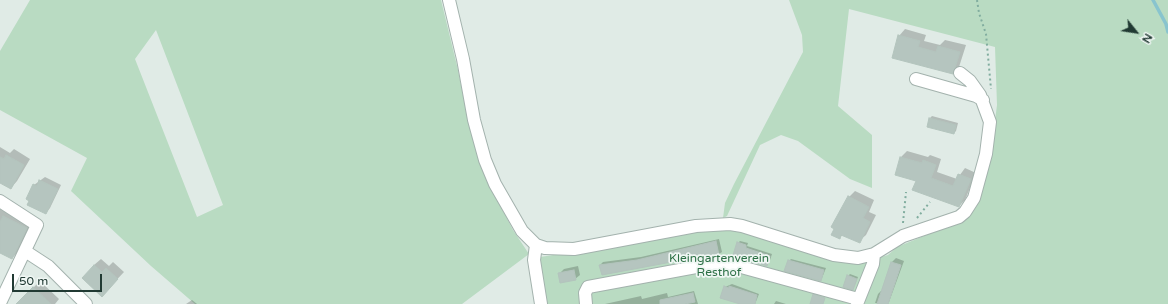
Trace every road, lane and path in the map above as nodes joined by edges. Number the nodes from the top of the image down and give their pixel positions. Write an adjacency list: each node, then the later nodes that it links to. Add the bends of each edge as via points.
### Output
1 (449, 0): 9 (street, via 483,154 508,207 522,231)
2 (977, 0): 5 (path, via 986,34 992,80)
3 (960, 73): 5 (street)
4 (916, 79): 5 (street)
5 (987, 97): 8 (street, via 990,129 979,185 970,206 955,219)
6 (906, 192): 8 (path)
7 (0, 201): 10 (street, via 37,225)
8 (903, 236): 11 (street)
9 (536, 246): 11 (street, via 556,250 574,249 696,226 730,224 834,255 858,258); 15 (street, via 534,260)
10 (25, 252): 13 (street); 14 (street, via 48,266)
11 (874, 254): 12 (street, via 873,264)
12 (858, 301): 16 (street, via 723,262 588,287 585,293)
13 (0, 304)
14 (86, 304)
15 (541, 304)
16 (586, 304)

